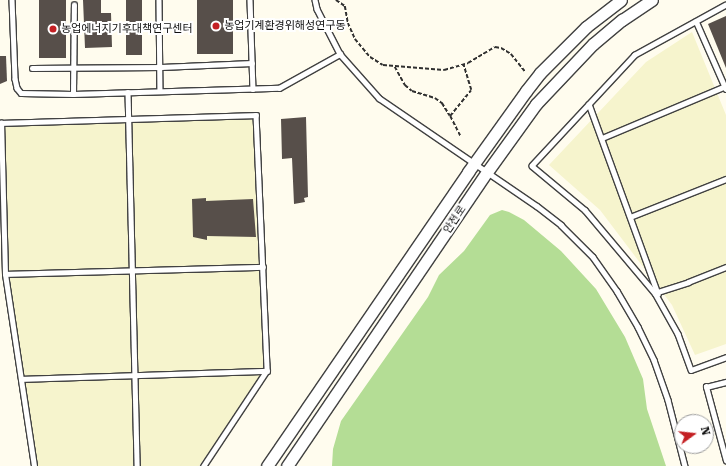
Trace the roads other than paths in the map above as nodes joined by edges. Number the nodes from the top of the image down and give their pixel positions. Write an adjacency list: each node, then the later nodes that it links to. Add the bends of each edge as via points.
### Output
1 (12, 0): 19 (lane, via 17,88 21,93 28,94)
2 (159, 0): 12 (lane)
3 (250, 0): 11 (lane)
4 (316, 0): 10 (lane, via 317,9)
5 (621, 0): 23 (street, 안전로, via 586,27 540,73)
6 (652, 0): 24 (street, 안전로, via 593,44 536,104)
7 (74, 5): 14 (lane)
8 (726, 5): 9 (lane)
9 (696, 21): 15 (lane); 20 (lane, via 634,55)
10 (340, 54): 16 (lane, via 278,88); 23 (lane, via 379,98)
11 (252, 63): 12 (lane); 16 (lane)
12 (160, 67): 14 (lane); 17 (lane)
13 (32, 68): 14 (lane)
14 (74, 69): 19 (lane)
15 (726, 87): 22 (lane)
16 (253, 89): 17 (lane)
17 (160, 91): 18 (lane)
18 (128, 92): 19 (lane); 21 (lane)
19 (73, 94)
20 (589, 104): 22 (lane); 31 (lane, via 532,166 585,210)
21 (129, 119): 27 (lane, via 256,115); 29 (lane); 30 (lane, via 1,123)
22 (602, 138): 26 (lane)
23 (474, 163): 24 (lane); 43 (street, 안전로)
24 (487, 172): 44 (street, 안전로); 45 (lane, via 561,225 592,257 617,291 654,360)
25 (726, 179): 26 (lane)
26 (630, 217): 31 (lane)
27 (263, 267): 29 (lane); 33 (lane)
28 (726, 267): 31 (lane)
29 (132, 270): 30 (lane); 34 (lane)
30 (5, 274): 35 (lane)
31 (656, 292): 32 (lane, via 678,334 691,370)
32 (726, 357)
33 (267, 371): 34 (lane); 42 (lane)
34 (135, 375): 35 (lane); 41 (lane)
35 (21, 379): 40 (lane)
36 (726, 382): 38 (lane, via 706,387)
37 (726, 438): 38 (lane)
38 (720, 439): 39 (lane)
39 (726, 461)
40 (34, 466)
41 (136, 466)
42 (204, 466)
43 (267, 466)
44 (286, 466)
45 (686, 466)

